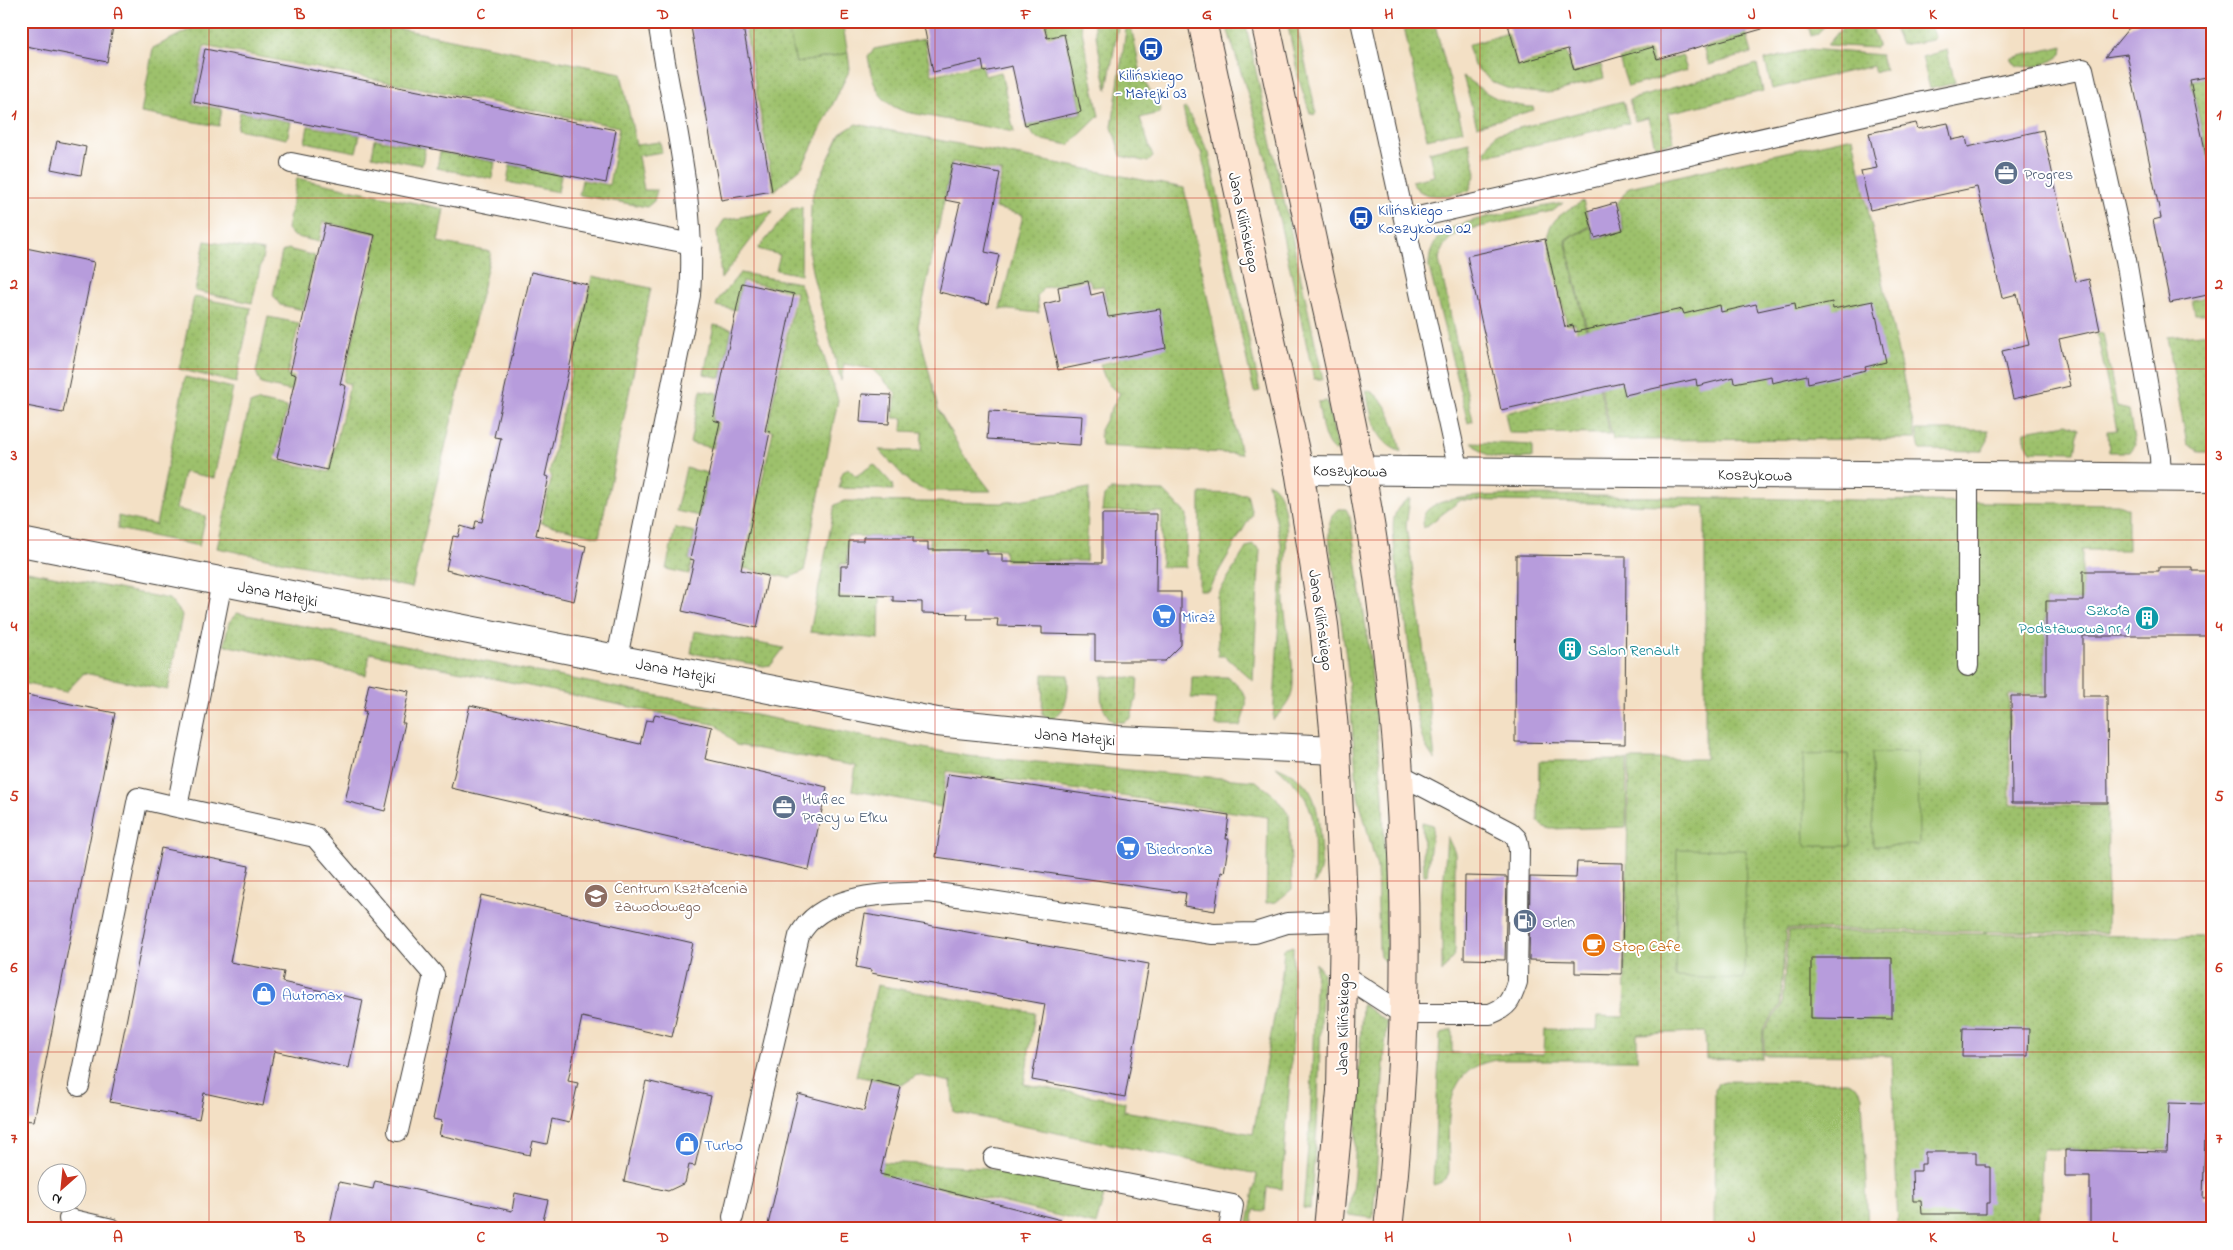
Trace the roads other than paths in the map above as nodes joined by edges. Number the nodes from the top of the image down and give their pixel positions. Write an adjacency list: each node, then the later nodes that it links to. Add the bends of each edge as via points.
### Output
1 (658, 21): 7 (lane, via 690,213)
2 (1202, 21): 8 (street, Jana Kilińskiego)
3 (1265, 21): 9 (street)
4 (1361, 21): 6 (lane)
5 (291, 163): 7 (lane)
6 (1405, 220): 10 (lane); 12 (lane, via 2083,68 2126,260)
7 (692, 244): 16 (lane, via 690,295)
8 (1299, 470): 9 (street, Koszykowa); 18 (street, Jana Kilińskiego, via 1324,625)
9 (1360, 471): 10 (street, Koszykowa); 19 (street, via 1380,597)
10 (1459, 472): 11 (street, Koszykowa)
11 (1968, 476): 12 (street, Koszykowa); 17 (lane)
12 (2161, 478): 13 (street, Koszykowa)
13 (2212, 478)
14 (21, 542): 15 (street, Jana Matejki)
15 (222, 582): 16 (street, Jana Matejki); 20 (lane)
16 (617, 658): 18 (street, Jana Matejki, via 937,722 1118,740)
17 (1968, 666)
18 (1336, 750): 21 (street, Jana Kilińskiego)
19 (1399, 774): 23 (street, via 1404,882); 23 (lane, via 1510,832 1517,838 1519,850 1517,982 1512,998 1503,1009 1490,1014)
20 (177, 807): 24 (lane, via 138,798); 25 (lane, via 315,837 434,975)
21 (1344, 921): 22 (street, Jana Kilińskiego); 27 (lane, via 1287,923 1255,933 1213,934 930,892 852,900 825,909 812,917 799,936)
22 (1343, 975): 23 (lane); 31 (street, Jana Kilińskiego, via 1340,1092)
23 (1403, 1014): 32 (street, via 1400,1099)
24 (79, 1086)
25 (398, 1132)
26 (994, 1158): 30 (lane, via 1233,1205)
27 (733, 1217)
28 (69, 1219): 29 (lane)
29 (112, 1229)
30 (1229, 1229)
31 (1328, 1229)
32 (1388, 1229)

